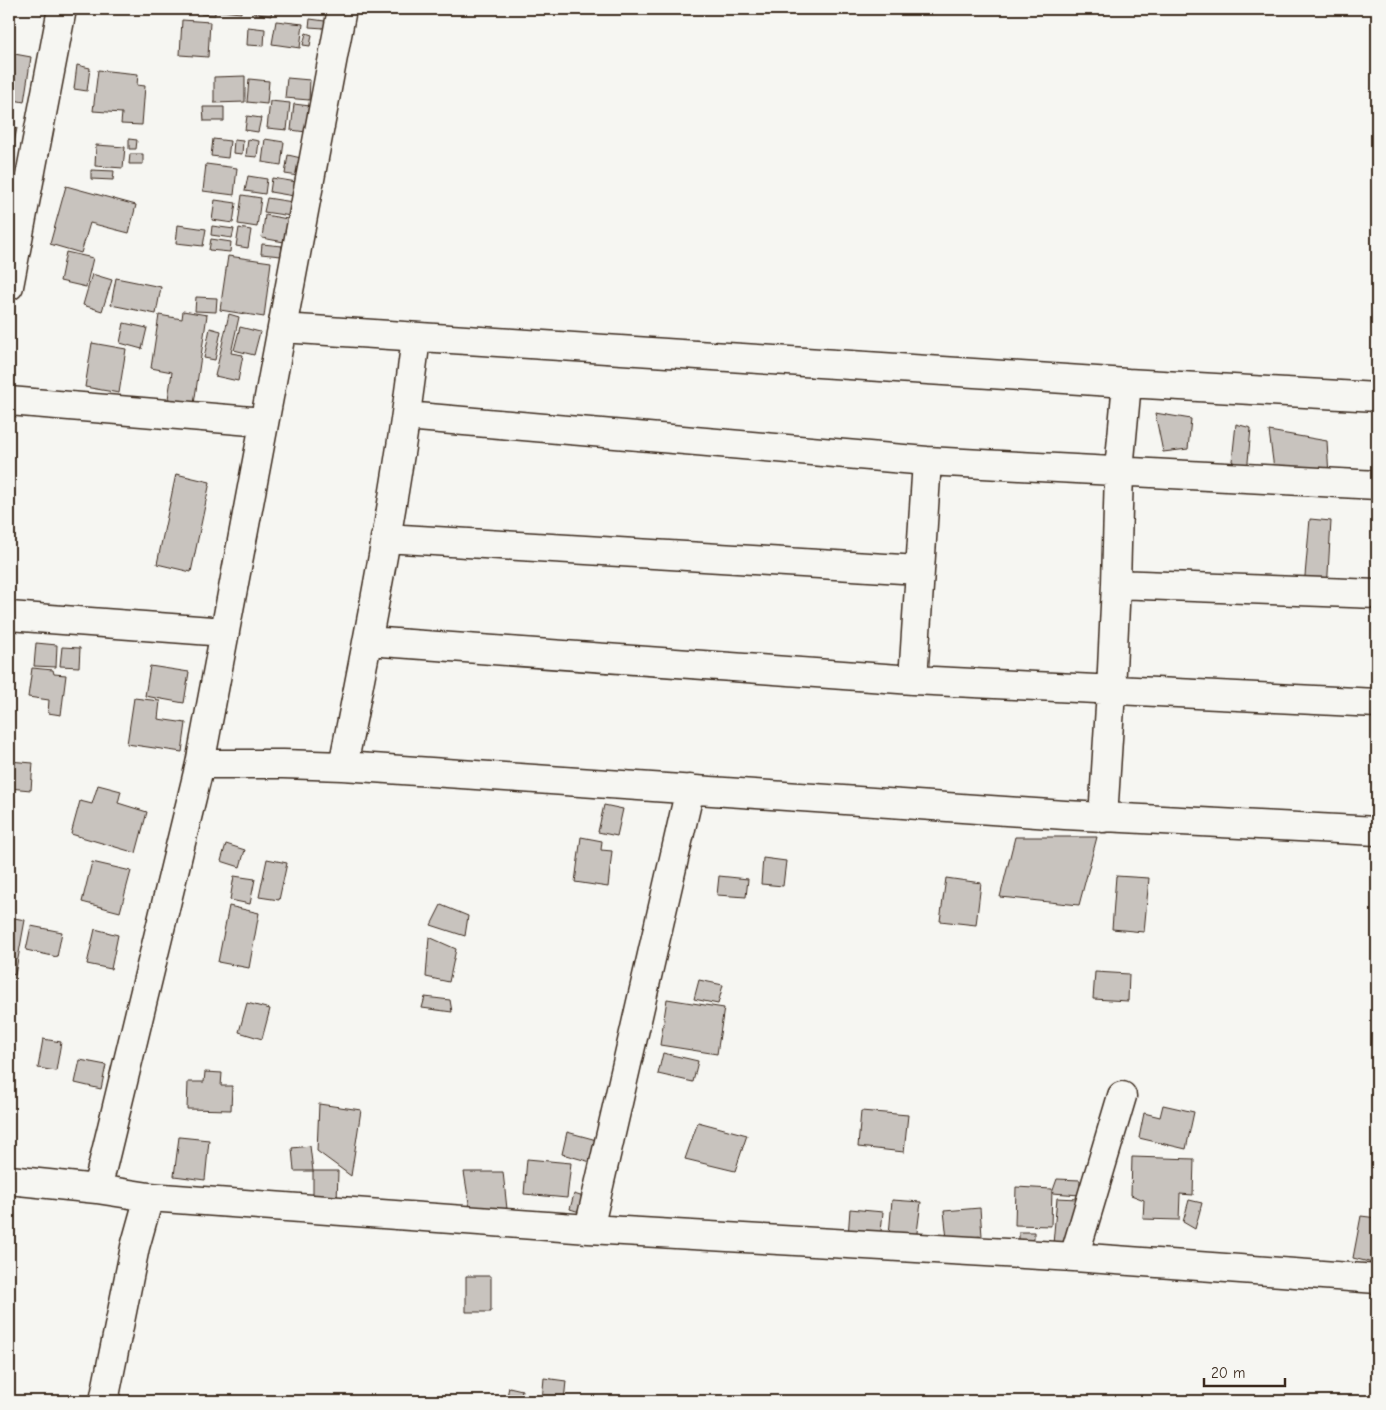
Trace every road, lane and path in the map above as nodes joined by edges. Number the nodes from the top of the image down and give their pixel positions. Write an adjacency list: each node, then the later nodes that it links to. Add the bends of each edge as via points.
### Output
1 (62, 9): 3 (street)
2 (342, 9): 4 (street)
3 (9, 286)
4 (282, 328): 5 (street); 10 (street)
5 (416, 337): 6 (street); 9 (street)
6 (1127, 383): 7 (street); 12 (street)
7 (1377, 397)
8 (9, 400): 10 (street)
9 (406, 416): 11 (street); 14 (street)
10 (264, 422): 19 (street)
11 (927, 461): 12 (street); 15 (street)
12 (1119, 470): 13 (street); 16 (street)
13 (1377, 485)
14 (385, 538): 15 (street); 20 (street)
15 (919, 570): 21 (street)
16 (1116, 584): 17 (street); 22 (street)
17 (1377, 594)
18 (9, 616): 19 (street)
19 (225, 632): 24 (street)
20 (368, 641): 21 (street); 25 (street)
21 (913, 680): 22 (street)
22 (1111, 691): 23 (street); 27 (street)
23 (1377, 703)
24 (200, 764): 25 (street); 31 (street)
25 (343, 766): 26 (street)
26 (690, 789): 27 (street); 33 (street)
27 (1103, 818): 28 (street)
28 (1377, 831)
29 (1122, 1096): 34 (street)
30 (9, 1180): 31 (street)
31 (97, 1189): 32 (street)
32 (149, 1197): 33 (street); 36 (street, via 135,1247)
33 (589, 1229): 34 (street)
34 (1074, 1257): 35 (street)
35 (1377, 1279)
36 (104, 1401)

